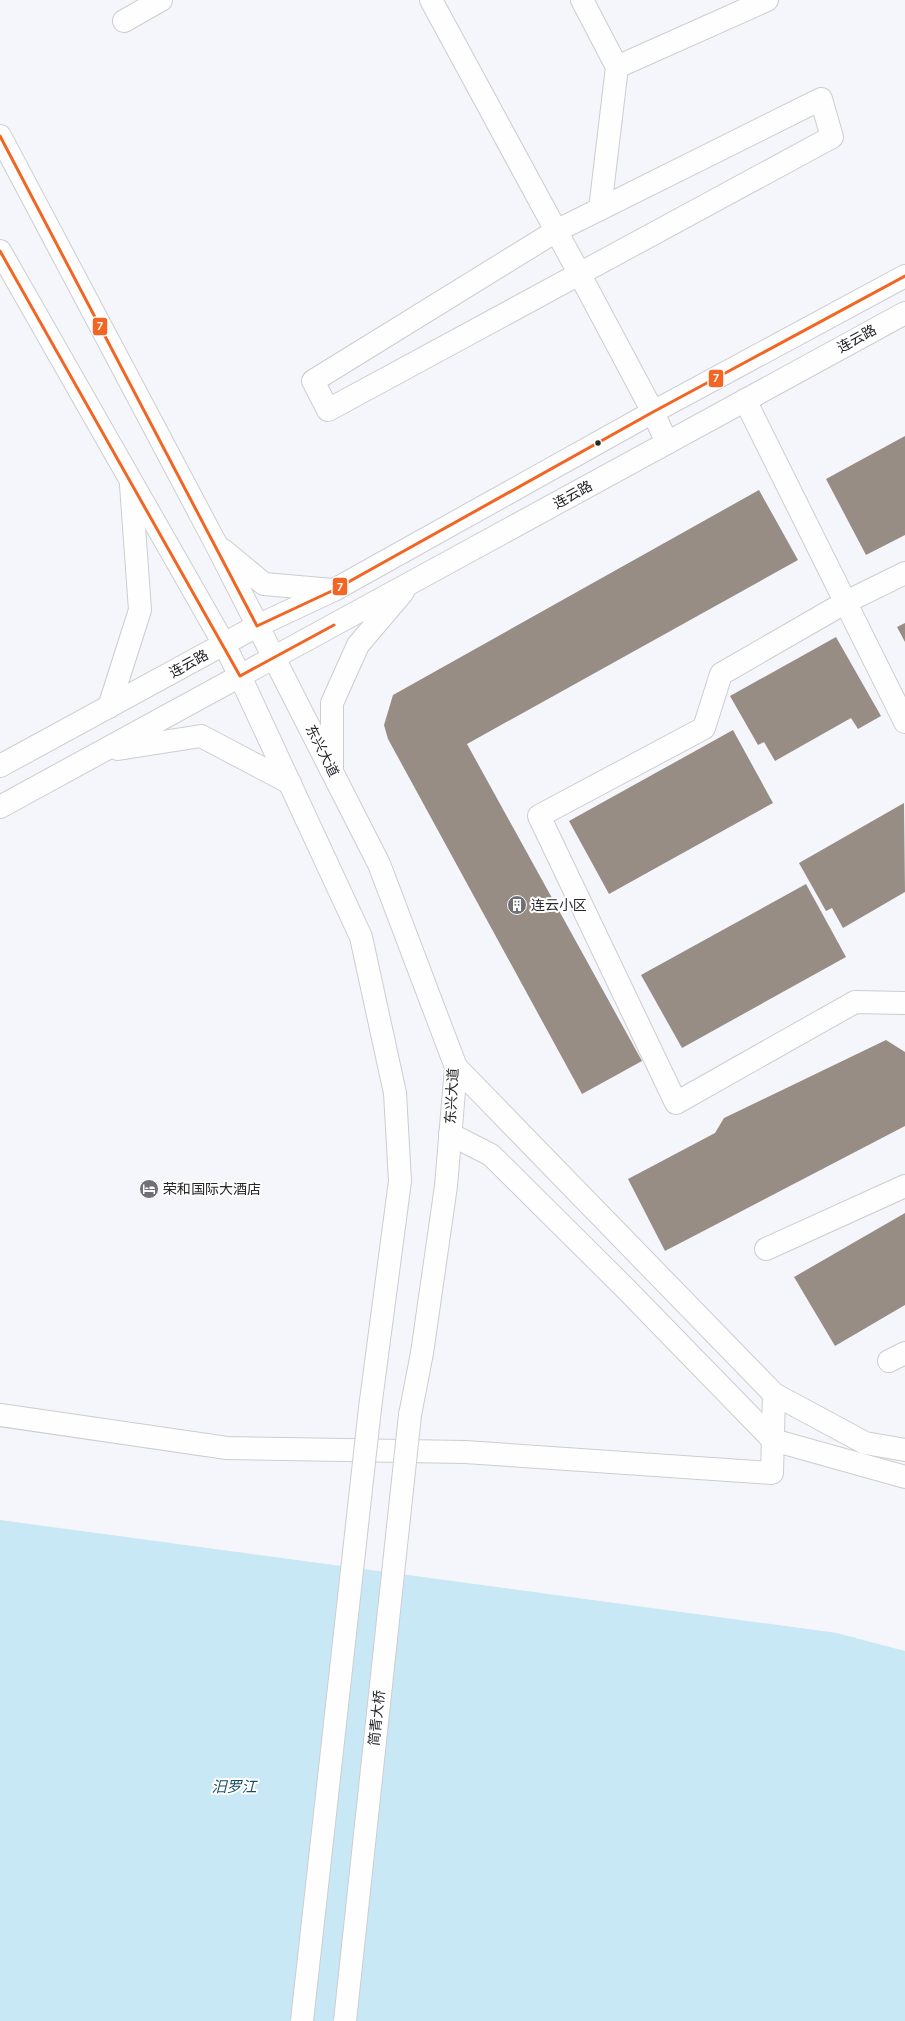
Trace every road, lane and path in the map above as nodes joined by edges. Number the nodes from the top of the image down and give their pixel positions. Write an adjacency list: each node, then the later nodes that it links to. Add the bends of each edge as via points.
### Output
1 (161, 0): 5 (street)
2 (431, 0): 9 (street)
3 (582, 0): 6 (street)
4 (767, 0): 6 (street)
5 (124, 21)
6 (617, 67): 8 (street)
7 (0, 136): 18 (street, 东兴大道)
8 (600, 209): 9 (street); 11 (street, via 821,99 832,137)
9 (556, 231): 11 (street); 11 (street, via 312,381 328,410)
10 (0, 251): 17 (street)
11 (579, 273): 15 (street)
12 (905, 276): 15 (street, 连云路)
13 (905, 313): 14 (street, 连云路)
14 (745, 400): 16 (street, 连云路); 22 (street)
15 (653, 412): 16 (street); 21 (street, 连云路)
16 (667, 443): 20 (street, 连云路)
17 (130, 480): 24 (street); 27 (street, via 140,610)
18 (216, 544): 21 (street, via 264,584); 23 (street, 东兴大道)
19 (905, 573): 22 (street)
20 (410, 584): 25 (street, 连云路); 31 (street, via 358,645 332,703)
21 (334, 590): 23 (street, 连云路)
22 (846, 602): 28 (street); 34 (street, via 721,674 704,728 539,816 676,1103 855,1002)
23 (257, 626): 24 (street, 连云路); 25 (street, 东兴大道)
24 (224, 644): 26 (street); 27 (street, 连云路)
25 (274, 657): 26 (street, 连云路); 31 (street, 东兴大道)
26 (240, 676): 29 (street, 连云路); 32 (street)
27 (109, 707): 30 (street, 连云路)
28 (905, 722)
29 (101, 752): 32 (street, via 201,736); 33 (street, 连云路)
30 (0, 766)
31 (332, 772): 35 (street, 东兴大道, via 379,864)
32 (290, 784): 45 (street, bridge, via 361,937 395,1093 400,1181 370,1408)
33 (0, 807)
34 (905, 1003)
35 (456, 1067): 36 (street, 东兴大道); 39 (street)
36 (450, 1134): 41 (street, 东兴大道, via 446,1186 422,1353); 42 (street, via 491,1155)
37 (905, 1186): 38 (street)
38 (766, 1248)
39 (774, 1394): 42 (street); 43 (street, via 865,1442)
40 (0, 1415): 42 (street, via 227,1448 465,1452 772,1472)
41 (410, 1415): 46 (street, 简青大桥, bridge)
42 (773, 1440): 44 (street)
43 (905, 1450)
44 (905, 1477)
45 (302, 2021)
46 (345, 2021)

